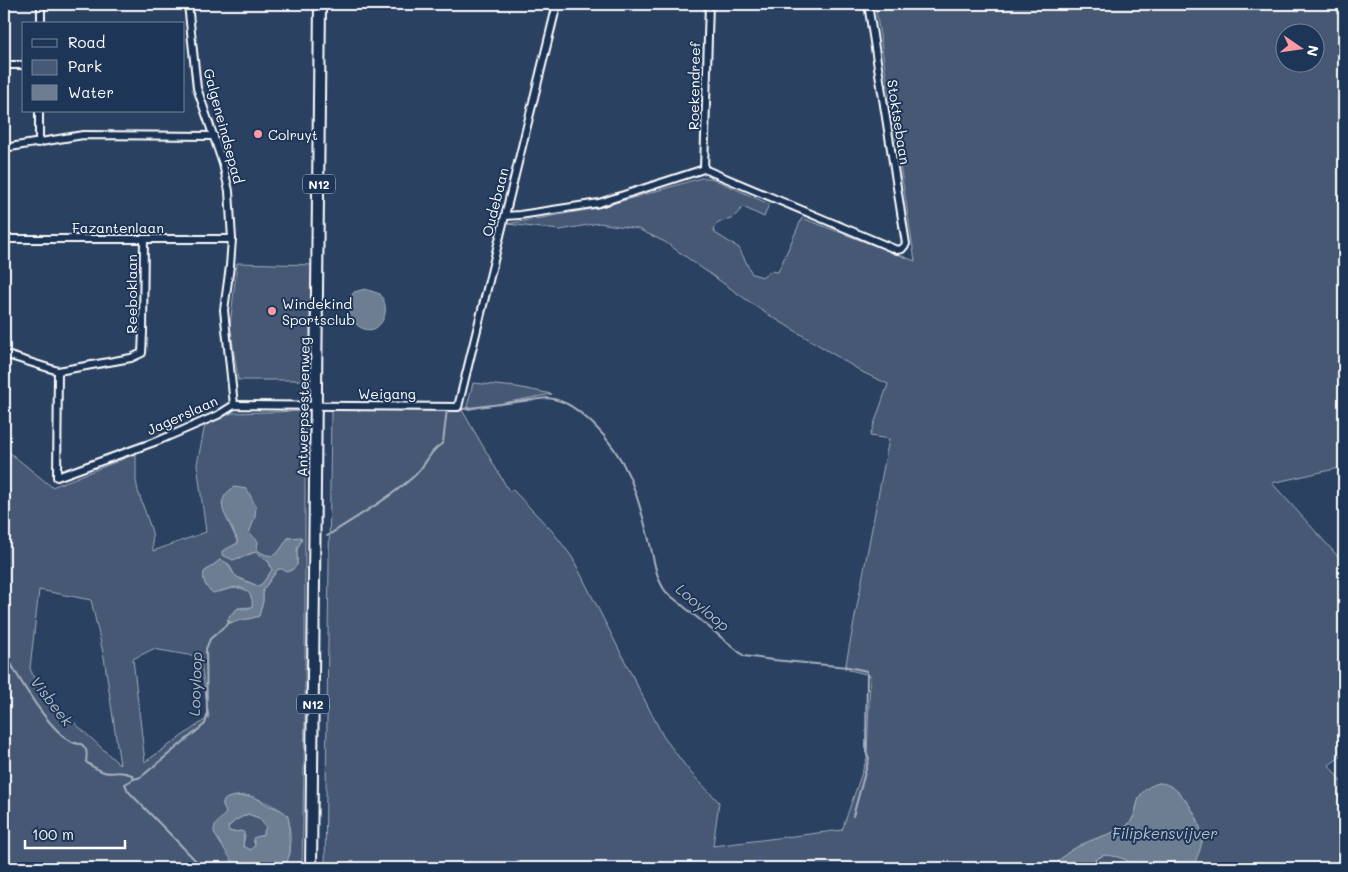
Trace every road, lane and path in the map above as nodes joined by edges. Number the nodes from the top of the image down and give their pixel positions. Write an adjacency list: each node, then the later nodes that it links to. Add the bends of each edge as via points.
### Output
1 (41, 4): 7 (street)
2 (188, 4): 11 (street, Galgeneindsepad, via 197,88)
3 (320, 4): 22 (main road, Antwerpsesteenweg / N12)
4 (557, 4): 15 (street, Oudebaan)
5 (708, 4): 14 (street, Roekendreef)
6 (868, 4): 14 (street, Stoktsebaan, via 906,244 902,249 897,250)
7 (40, 22)
8 (4, 65): 9 (street)
9 (22, 65)
10 (39, 112): 12 (street)
11 (214, 136): 12 (street, via 83,135); 18 (street, Galgeneindsepad, via 229,191)
12 (39, 143): 13 (street)
13 (4, 148)
14 (704, 169): 15 (street, via 599,203)
15 (505, 216): 23 (street, Oudebaan)
16 (4, 239): 17 (street, Fazantenlaan)
17 (144, 239): 18 (street, Fazantenlaan); 20 (street, Reeboklaan, via 142,353 131,358)
18 (232, 239): 21 (street, Galgeneindsepad, via 224,310)
19 (4, 354): 20 (street)
20 (58, 371): 21 (street, Jagerslaan, via 57,477 160,440)
21 (234, 405): 22 (street, Jagerslaan)
22 (317, 406): 23 (street, Weigang); 24 (main road, Antwerpsesteenweg / N12)
23 (458, 407)
24 (311, 868)

